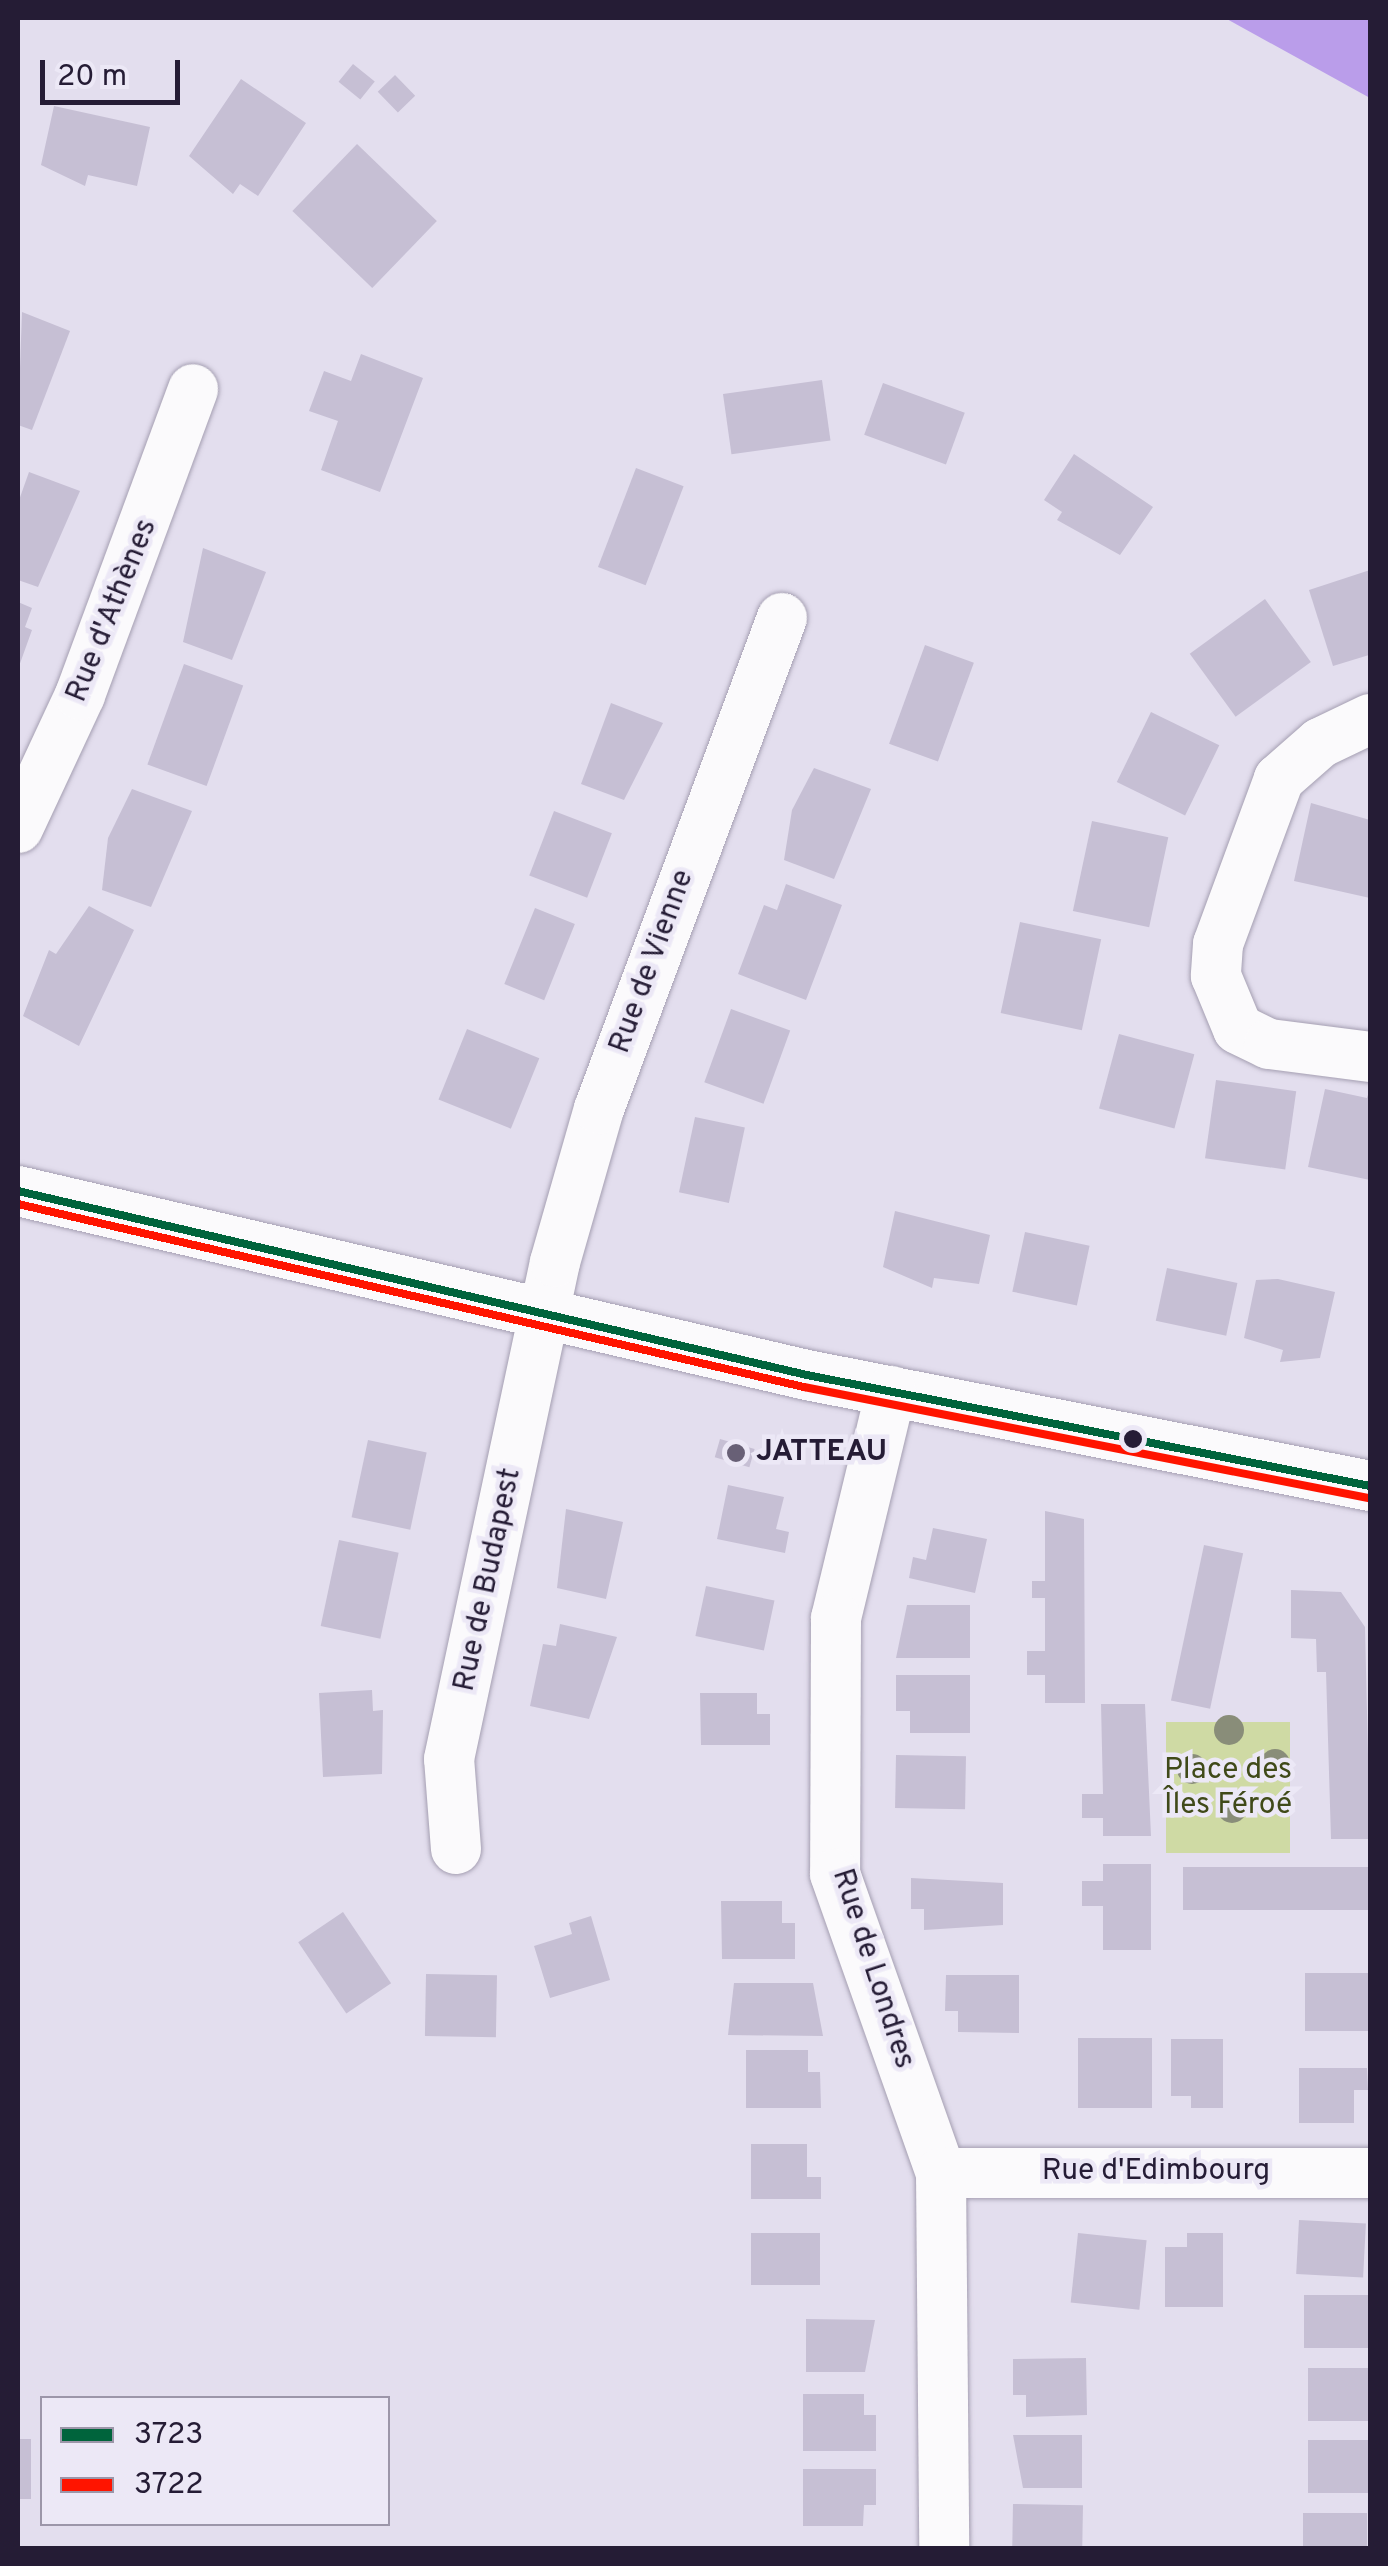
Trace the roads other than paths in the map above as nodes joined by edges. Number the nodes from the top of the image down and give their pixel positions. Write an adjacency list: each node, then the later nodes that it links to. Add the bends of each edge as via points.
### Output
1 (193, 389): 4 (street, Rue d'Athènes, via 88,676)
2 (782, 618): 7 (street, Rue de Vienne, via 599,1109)
3 (1370, 719): 5 (street, via 1320,743 1278,778 1218,944 1216,976 1238,1029 1269,1044)
4 (18, 828)
5 (1370, 1056)
6 (18, 1191): 7 (street)
7 (545, 1312): 8 (street); 10 (street, Rue de Budapest, via 449,1760)
8 (891, 1391): 9 (street); 11 (street, Rue de Londres, via 836,1618 834,1874)
9 (1370, 1486)
10 (456, 1849)
11 (941, 2173): 12 (street, Rue d'Edimbourg); 13 (street, Rue de Londres)
12 (1370, 2174)
13 (944, 2548)

